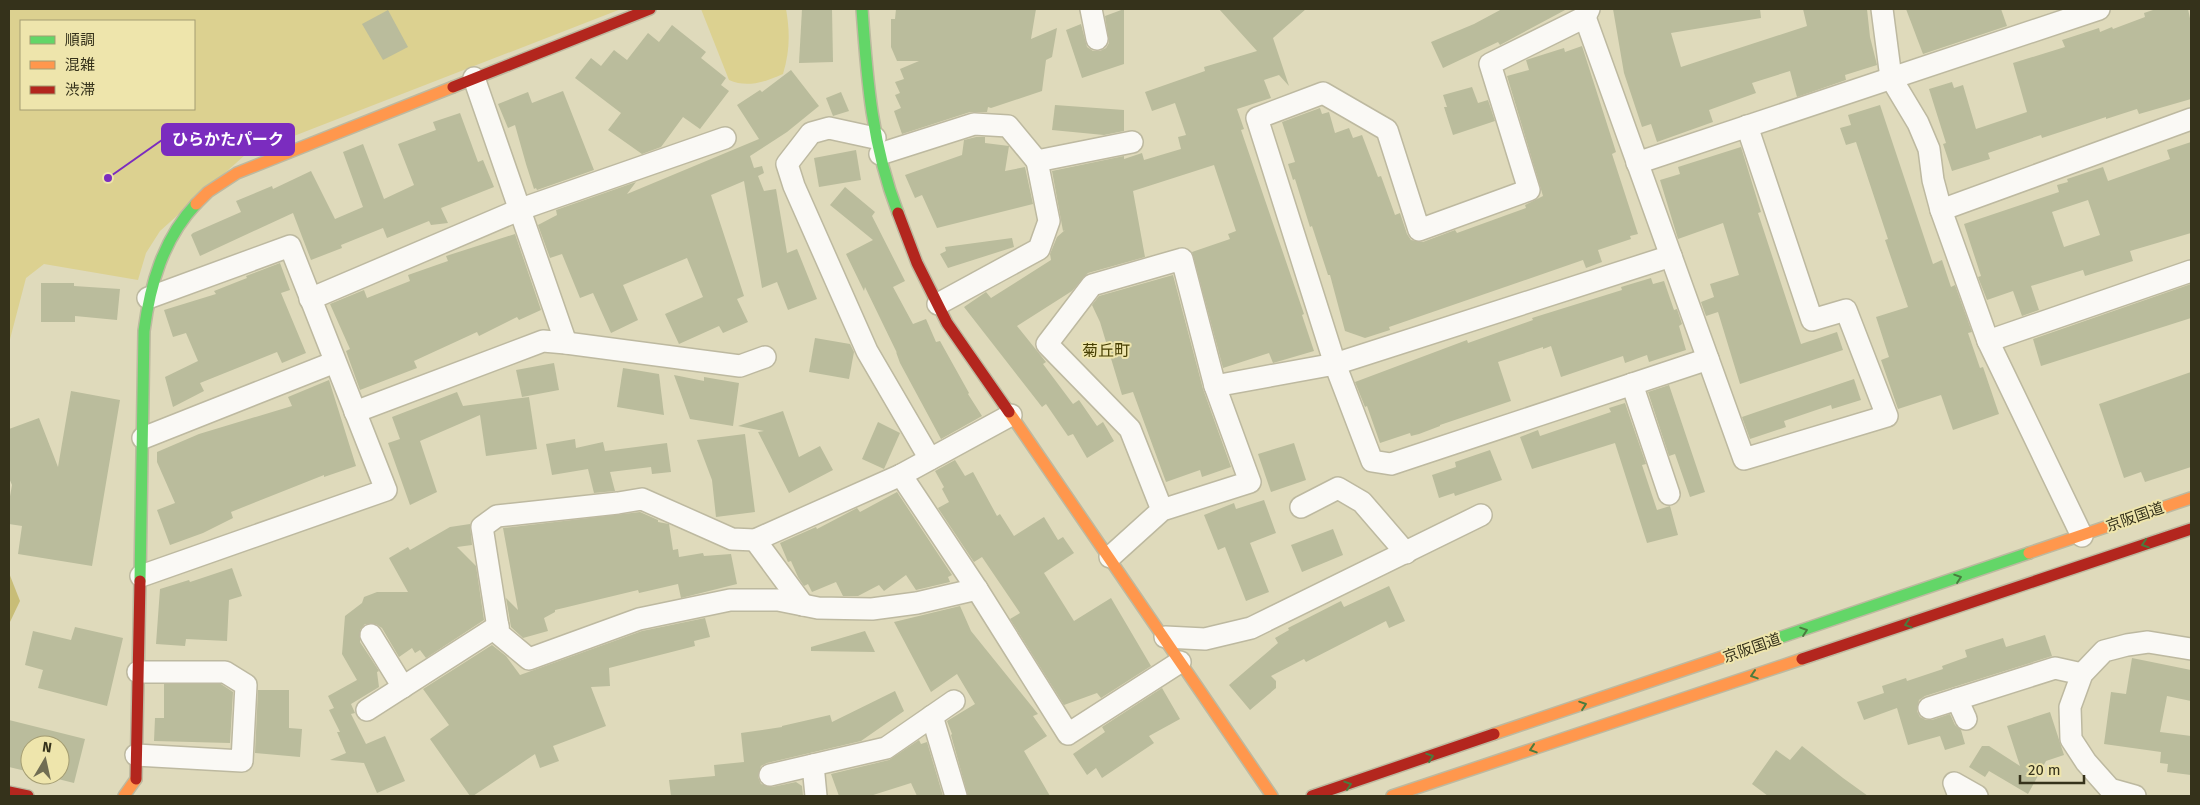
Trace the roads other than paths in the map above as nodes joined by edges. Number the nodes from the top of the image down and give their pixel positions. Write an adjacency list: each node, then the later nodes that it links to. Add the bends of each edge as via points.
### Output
1 (650, 9): 8 (main road)
2 (862, 9): 14 (main road, via 867,78)
3 (1091, 9): 7 (street)
4 (1882, 9): 9 (street)
5 (2099, 9): 9 (street)
6 (1587, 13): 16 (street); 29 (street, via 1490,64 1529,190 1419,230 1387,130 1323,93 1257,118)
7 (1097, 39)
8 (474, 78): 17 (street); 21 (main road, via 237,173 209,191 184,218 161,256)
9 (1891, 78): 11 (street); 18 (street, via 1918,123 1929,149)
10 (2191, 120): 18 (street)
11 (1747, 126): 16 (street); 27 (street, via 1812,320 1846,310 1887,416 1744,459)
12 (724, 138): 17 (street)
13 (1132, 142): 15 (street)
14 (878, 146): 15 (street, via 974,124 1008,126); 23 (main road, via 896,208 917,263); 35 (street, via 830,128 811,133 787,164 866,351)
15 (1037, 162): 23 (street, via 1049,221 1039,249)
16 (1637, 163): 19 (street)
17 (521, 209): 22 (street); 25 (street)
18 (1941, 210): 24 (street)
19 (1671, 256): 27 (street); 29 (street)
20 (2191, 271): 24 (street)
21 (148, 298): 22 (street, via 290,246); 34 (main road, via 144,331)
22 (310, 299): 28 (street)
23 (938, 304): 33 (main road, via 947,324)
24 (1988, 341): 43 (street)
25 (566, 342): 26 (street, via 740,366); 32 (street, via 543,341)
26 (765, 357)
27 (1708, 359): 30 (street)
28 (336, 362): 32 (street); 34 (street)
29 (1335, 364): 30 (street, via 1372,461 1391,464); 31 (street)
30 (1632, 384): 37 (street)
31 (1215, 386): 40 (street, via 1250,482); 40 (street, via 1182,259 1092,285 1047,344 1130,429)
32 (355, 412): 47 (street, via 386,490)
33 (1011, 416): 35 (street); 46 (main road)
34 (143, 438): 47 (main road)
35 (930, 459): 36 (street)
36 (901, 475): 44 (street); 48 (street)
37 (1669, 494)
38 (2191, 498): 43 (main road, 京阪国道)
39 (1301, 507): 45 (street, via 1338,488 1362,502)
40 (1162, 510): 46 (street)
41 (1481, 515): 45 (street)
42 (2191, 529): 78 (main road, 京阪国道, one-way to 78)
43 (2082, 536): 77 (main road, 京阪国道, one-way to 43)
44 (755, 540): 49 (street); 50 (street, via 732,539 642,499 497,516 482,527)
45 (1406, 553): 53 (street, via 1251,628 1205,639)
46 (1110, 558): 53 (main road)
47 (141, 576): 57 (main road)
48 (978, 588): 49 (street, via 917,604 872,610); 56 (street, via 1068,734)
49 (803, 605): 50 (street, via 778,600 730,600 639,619 529,659 499,634)
50 (498, 626): 59 (street)
51 (2191, 633): 54 (street)
52 (371, 636): 59 (street)
53 (1164, 637): 56 (main road)
54 (2164, 645): 55 (street); 58 (street, via 2148,642 2104,651)
55 (2191, 649)
56 (1180, 662): 76 (main road)
57 (138, 672): 66 (main road); 66 (street, via 225,672 246,685 242,761)
58 (2082, 674): 60 (street, via 2055,668); 81 (street, via 2070,707 2071,739 2086,762 2110,788)
59 (403, 687): 63 (street)
60 (1958, 699): 62 (street); 65 (street)
61 (954, 701): 64 (street)
62 (1929, 708)
63 (367, 710)
64 (932, 716): 67 (street, via 886,748); 75 (street)
65 (1966, 719)
66 (136, 755): 69 (main road)
67 (813, 765): 68 (street); 74 (street)
68 (770, 775)
69 (136, 780): 72 (main road); 73 (main road)
70 (9, 792): 71 (main road)
71 (28, 796)
72 (124, 796)
73 (138, 796)
74 (816, 796)
75 (956, 796)
76 (1272, 796)
77 (1312, 796)
78 (1392, 796)
79 (1958, 796): 80 (street, via 1954,783)
80 (1977, 796)
81 (2135, 796)

